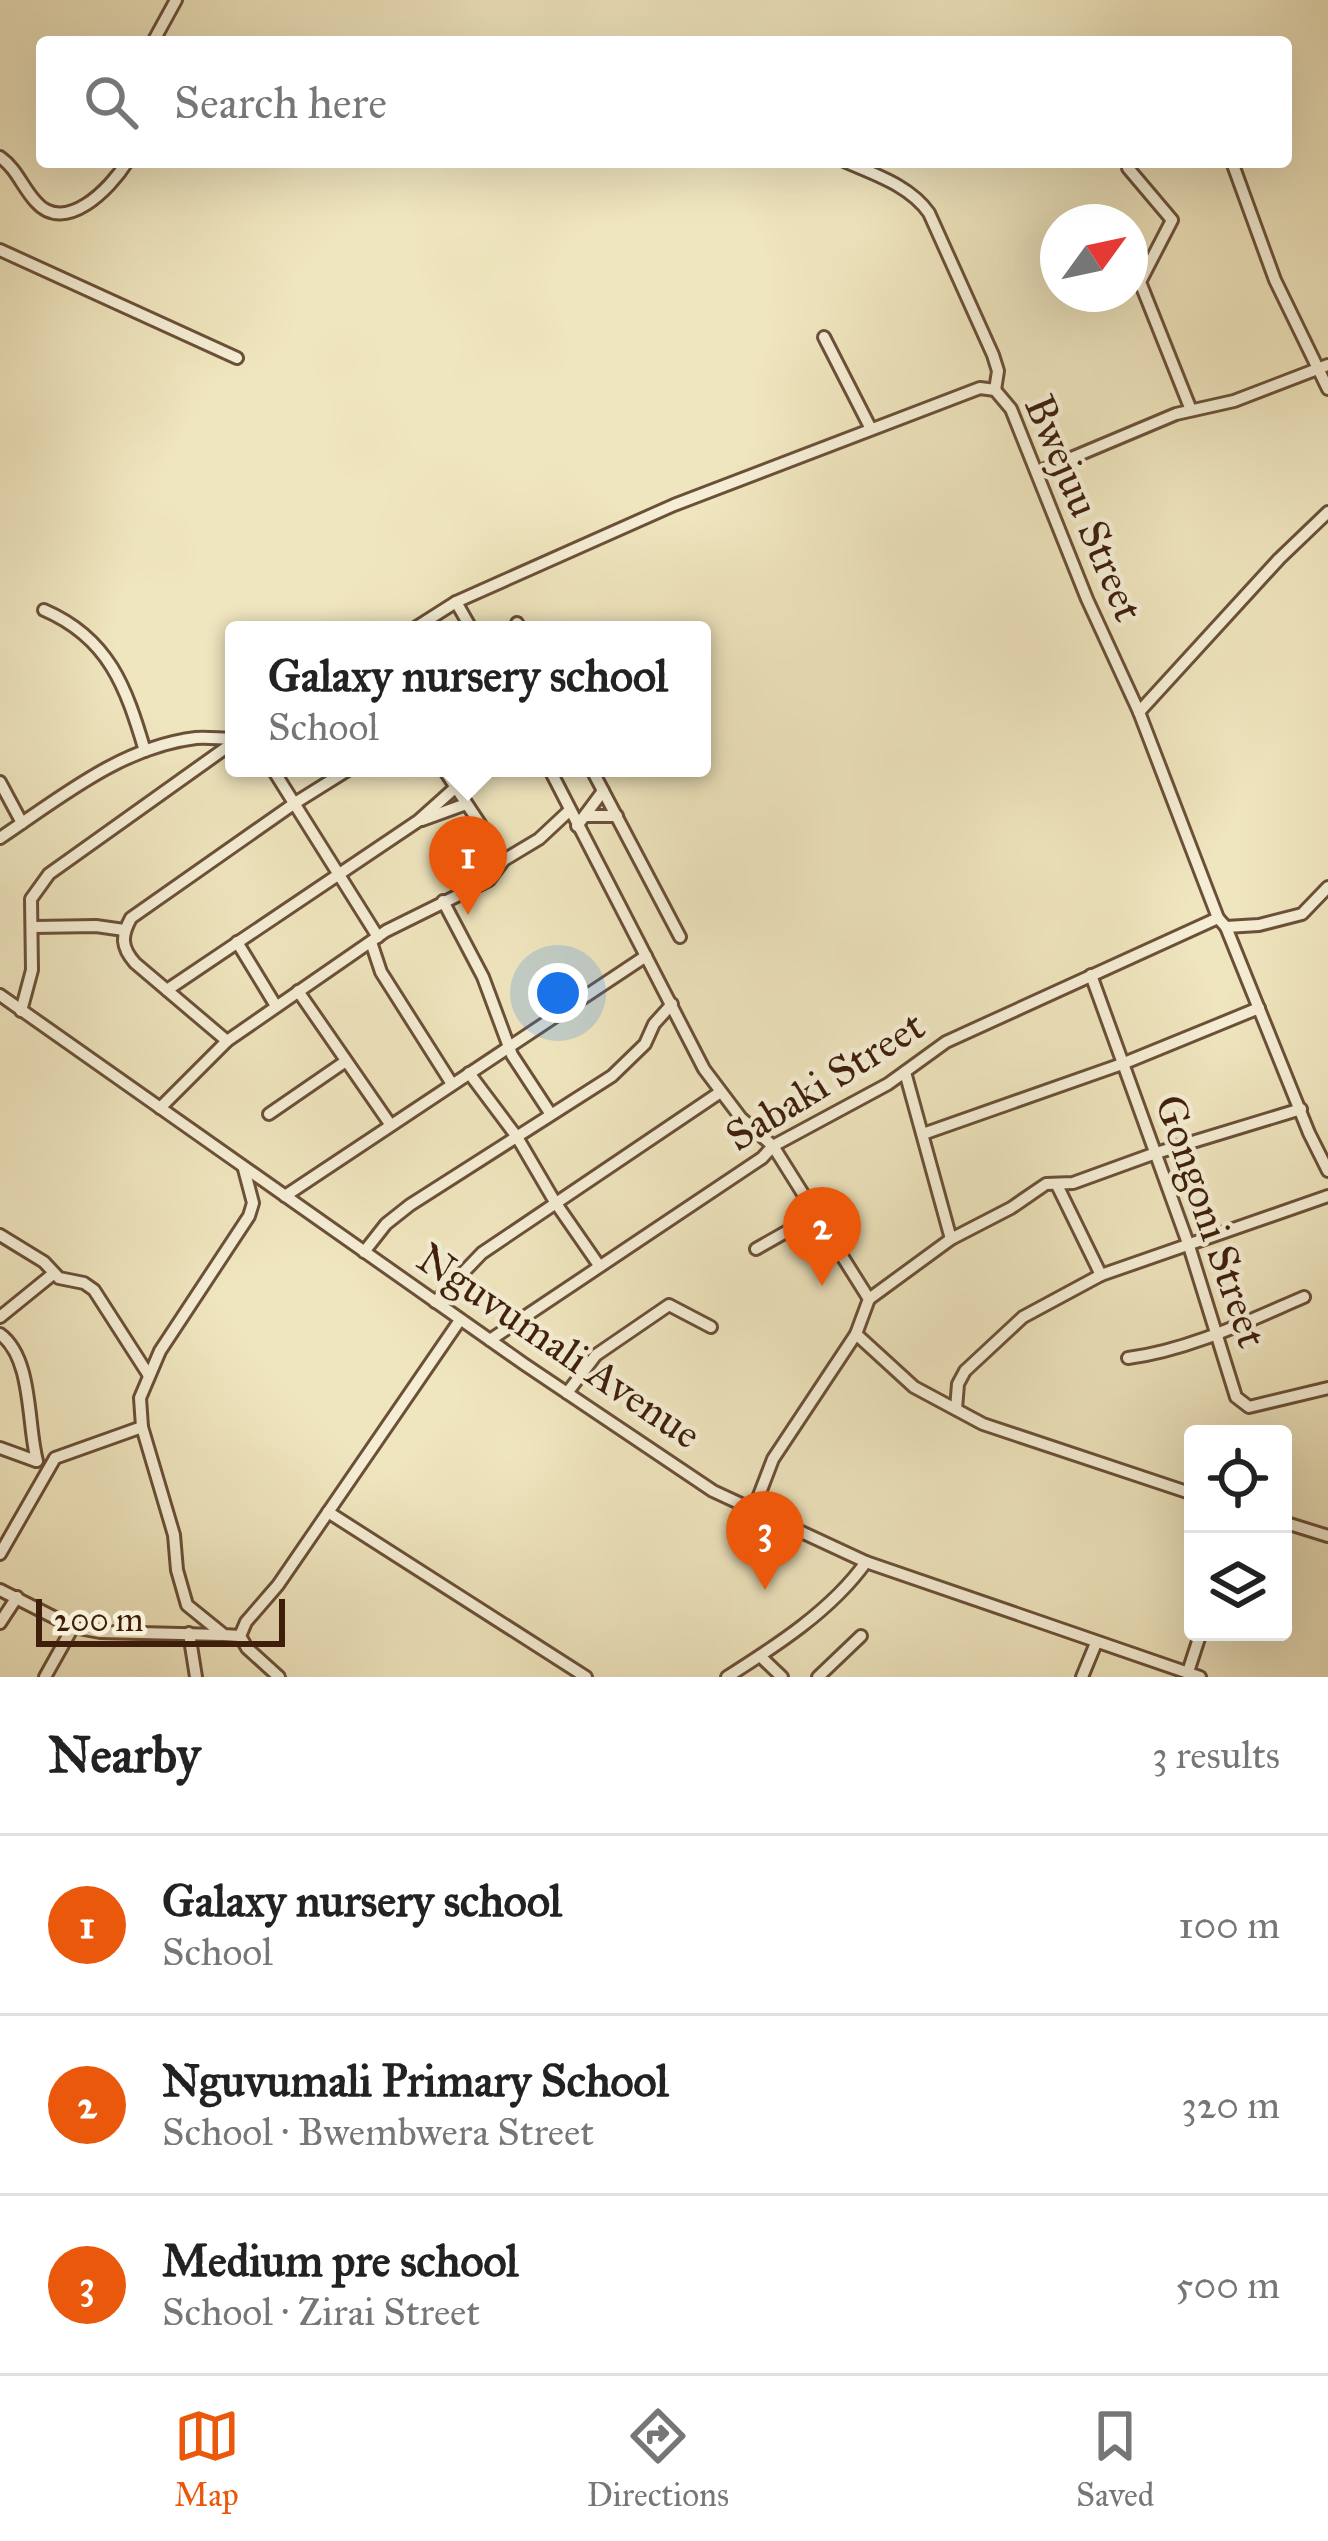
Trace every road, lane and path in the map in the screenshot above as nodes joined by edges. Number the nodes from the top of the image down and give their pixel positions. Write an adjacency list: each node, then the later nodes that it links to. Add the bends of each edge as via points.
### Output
1 (176, 0): 2 (street)
2 (156, 36)
3 (0, 157): 4 (street, via 48,214 66,216)
4 (121, 168)
5 (860, 168): 13 (street, via 894,183 929,213 993,355)
6 (1128, 168): 14 (street, via 1172,220 1140,282)
7 (1234, 168): 11 (street, via 1275,280)
8 (0, 250): 10 (street)
9 (824, 337): 15 (street)
10 (238, 358)
11 (1325, 368): 12 (street); 14 (street)
12 (1328, 389)
13 (995, 390): 15 (street, Bwejuu Street, via 980,388); 16 (street, Bwejuu Street)
14 (1191, 410): 16 (street)
15 (871, 429): 18 (street, Bwejuu Street)
16 (1038, 472): 22 (street, Bwejuu Street)
17 (1328, 512): 22 (street)
18 (456, 602): 20 (street, Bwejuu Street); 21 (street)
19 (44, 610): 25 (street, via 74,623 106,656)
20 (426, 621)
21 (467, 621)
22 (1139, 712): 46 (street, Bwejuu Street)
23 (225, 740): 25 (street)
24 (225, 747): 47 (street, via 49,874 32,899)
25 (145, 751): 40 (street)
26 (278, 777): 34 (street)
27 (336, 777): 34 (street)
28 (449, 777): 32 (street)
29 (553, 777): 36 (street)
30 (596, 777): 33 (street)
31 (0, 782): 40 (street)
32 (456, 787): 35 (street); 38 (street)
33 (603, 790): 37 (street); 39 (street)
34 (295, 802): 43 (street); 48 (street)
35 (466, 804): 38 (street); 42 (street)
36 (570, 810): 39 (street); 42 (street)
37 (617, 816): 39 (street); 49 (street)
38 (418, 821): 43 (street)
39 (581, 821): 52 (street)
40 (22, 823): 41 (street)
41 (0, 838)
42 (504, 860): 45 (street, via 489,880)
43 (338, 873): 50 (street); 51 (street)
44 (1328, 887): 46 (street, Sabaki Street, via 1302,914 1259,925)
45 (443, 901): 50 (street); 62 (street)
46 (1222, 922): 53 (street, Sabaki Street); 59 (street, Bwejuu Street)
47 (34, 927): 48 (street); 60 (street)
48 (124, 930): 54 (street, via 126,952)
49 (680, 937)
50 (375, 939): 55 (street); 67 (street, via 381,972)
51 (237, 942): 54 (street); 58 (street)
52 (646, 956): 57 (street); 62 (street)
53 (1091, 975): 64 (street, Gongoni Street); 65 (street, Sabaki Street, via 946,1042)
54 (166, 990): 61 (street)
55 (298, 991): 58 (street); 63 (street)
56 (0, 994): 60 (street, Nguvumali Avenue)
57 (672, 1004): 68 (street); 71 (street, via 612,1076)
58 (276, 1006): 61 (street)
59 (1259, 1008): 64 (street); 70 (street, Bwejuu Street)
60 (21, 1011): 69 (street, Nguvumali Avenue)
61 (227, 1041): 69 (street)
62 (510, 1043): 66 (street); 71 (street)
63 (346, 1061): 72 (street); 73 (street)
64 (1122, 1064): 74 (street); 77 (street, Gongoni Street)
65 (904, 1072): 74 (street); 76 (street, Sabaki Street)
66 (469, 1073): 67 (street); 75 (street)
67 (452, 1084): 73 (street)
68 (719, 1093): 76 (street); 83 (street)
69 (160, 1108): 79 (street, Nguvumali Avenue)
70 (1301, 1109): 77 (street); 78 (street, Bwejuu Street)
71 (550, 1113): 75 (street)
72 (268, 1114)
73 (390, 1124): 81 (street)
74 (923, 1133): 86 (street)
75 (517, 1137): 83 (street); 89 (street, via 410,1205)
76 (773, 1146): 84 (street); 90 (street, Sabaki Street)
77 (1153, 1154): 80 (street); 87 (street, Gongoni Street)
78 (1327, 1164)
79 (242, 1166): 81 (street, Nguvumali Avenue); 104 (street, via 249,1216)
80 (1058, 1185): 86 (street, via 1034,1189); 92 (street)
81 (286, 1196): 89 (street, Nguvumali Avenue)
82 (1328, 1196): 87 (street)
83 (555, 1202): 90 (street); 95 (street, via 482,1253)
84 (816, 1215): 88 (street); 94 (street)
85 (0, 1235): 91 (street)
86 (952, 1239): 94 (street)
87 (1189, 1246): 92 (street); 101 (street, Gongoni Street)
88 (756, 1249)
89 (364, 1252): 95 (street, Nguvumali Avenue)
90 (598, 1264): 102 (street, Sabaki Street)
91 (53, 1274): 96 (street); 103 (street, via 94,1290)
92 (1101, 1275): 109 (street, via 1015,1324 965,1371)
93 (1304, 1297): 101 (street)
94 (869, 1299): 100 (street)
95 (435, 1302): 97 (street, Nguvumali Avenue)
96 (0, 1317)
97 (460, 1319): 102 (street, Nguvumali Avenue); 115 (street)
98 (710, 1327): 108 (street, via 669,1305 596,1355)
99 (0, 1334): 112 (street, via 26,1383 28,1430)
100 (856, 1334): 109 (street, via 914,1387); 114 (street, via 773,1459)
101 (1216, 1334): 105 (street); 107 (street, Gongoni Street, via 1236,1397 1250,1407)
102 (490, 1340): 108 (street, Nguvumali Avenue)
103 (130, 1349): 104 (street); 106 (street)
104 (160, 1351): 106 (street)
105 (1128, 1358)
106 (148, 1374): 110 (street)
107 (1328, 1388)
108 (567, 1393): 114 (street, Nguvumali Avenue)
109 (956, 1409): 113 (street)
110 (142, 1427): 112 (street); 125 (street, via 187,1605)
111 (0, 1448): 112 (street)
112 (43, 1463): 118 (street)
113 (1184, 1491)
114 (753, 1510): 119 (street, Nguvumali Avenue)
115 (328, 1512): 126 (street); 135 (street)
116 (1292, 1525): 117 (street)
117 (1328, 1536)
118 (0, 1554)
119 (866, 1562): 129 (street, Nguvumali Avenue); 130 (street, via 849,1586)
120 (0, 1590): 121 (street)
121 (17, 1597): 122 (street); 123 (street)
122 (0, 1623)
123 (73, 1627): 124 (street); 132 (street)
124 (189, 1633): 125 (street); 133 (street)
125 (224, 1635): 126 (street)
126 (241, 1636): 134 (street)
127 (861, 1636): 138 (street)
128 (1200, 1641): 131 (street)
129 (1096, 1643): 131 (street, Nguvumali Avenue); 139 (street)
130 (760, 1656): 136 (street); 137 (street)
131 (1194, 1674)
132 (45, 1677)
133 (196, 1677)
134 (279, 1677)
135 (586, 1677)
136 (727, 1677)
137 (782, 1677)
138 (818, 1677)
139 (1082, 1677)

